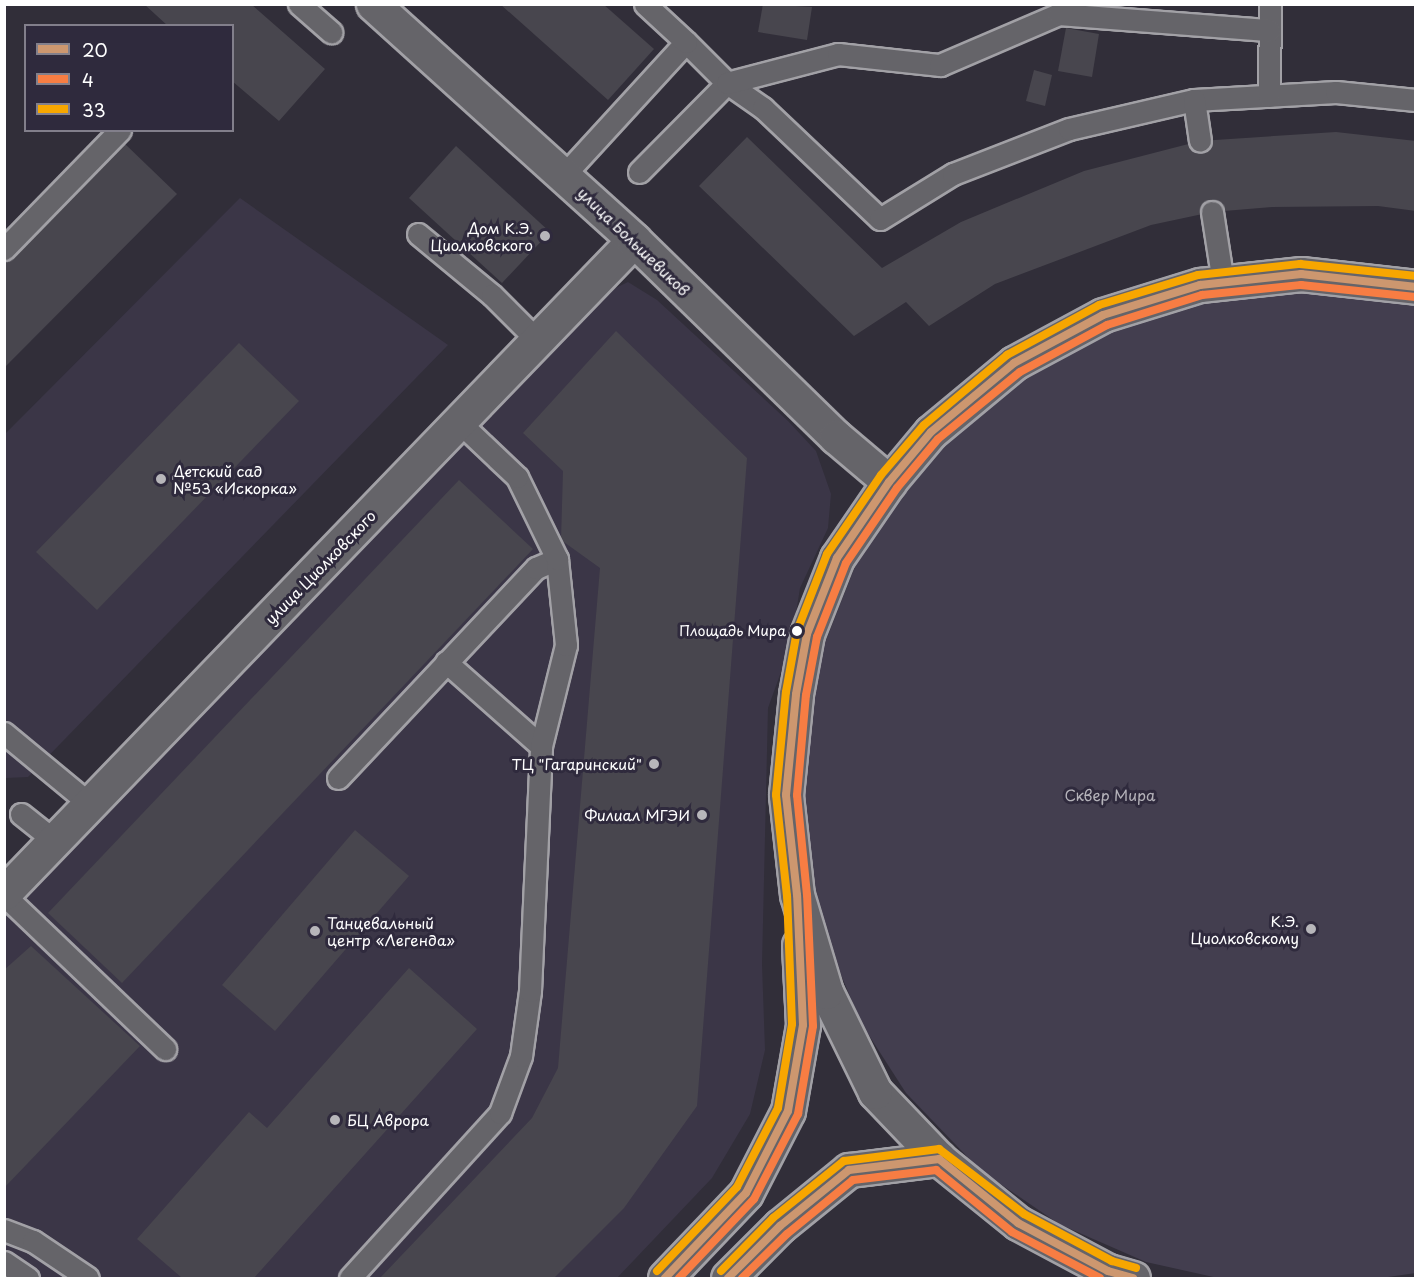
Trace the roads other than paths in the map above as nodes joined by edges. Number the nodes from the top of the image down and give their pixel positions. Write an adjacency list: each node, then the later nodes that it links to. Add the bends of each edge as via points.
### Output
1 (299, 4): 7 (lane)
2 (373, 4): 16 (main road, улица Большевиков)
3 (645, 4): 8 (lane)
4 (1269, 4): 6 (lane)
5 (1057, 9): 6 (lane); 9 (lane, via 940,65 838,54)
6 (1269, 30): 10 (lane)
7 (331, 32)
8 (686, 42): 9 (lane); 16 (lane)
9 (727, 83): 11 (lane, via 763,108 880,219 953,174 1069,129); 15 (lane)
10 (1269, 96): 11 (lane); 12 (lane, via 1336,92)
11 (1194, 100): 14 (lane)
12 (1416, 100)
13 (118, 132): 20 (lane)
14 (1200, 141)
15 (639, 172)
16 (564, 175): 19 (main road, улица Большевиков)
17 (1212, 212): 21 (lane)
18 (418, 234): 23 (lane, via 492,295)
19 (634, 240): 23 (main road, улица Циолковского); 25 (main road, улица Большевиков, via 836,437)
20 (4, 249)
21 (1223, 282): 22 (main road, via 1301,274); 25 (main road, via 1200,285 1103,315 1014,363 931,432)
22 (1416, 287)
23 (538, 341): 24 (main road, улица Циолковского)
24 (459, 422): 26 (lane, via 517,477); 31 (main road, улица Циолковского)
25 (889, 482): 35 (main road, via 837,558 807,634 796,694 786,795)
26 (557, 559): 27 (lane, via 536,568); 29 (lane, via 566,645)
27 (446, 662): 29 (lane); 30 (lane)
28 (4, 733): 31 (lane)
29 (541, 746): 42 (lane, via 530,991 521,1056 500,1113)
30 (338, 778)
31 (91, 805): 33 (main road, улица Циолковского)
32 (21, 814): 33 (lane)
33 (55, 841): 34 (main road, улица Циолковского)
34 (4, 894): 36 (lane)
35 (797, 895): 37 (main road, via 826,992 874,1092); 43 (main road, via 803,1025 788,1111 746,1193)
36 (165, 1049)
37 (939, 1159): 44 (main road, via 849,1170 780,1226); 45 (main road, via 1018,1223 1108,1271)
38 (4, 1230): 41 (lane, via 33,1241)
39 (4, 1262): 40 (lane)
40 (27, 1278)
41 (88, 1278)
42 (350, 1278)
43 (665, 1278)
44 (728, 1278)
45 (1133, 1278)

